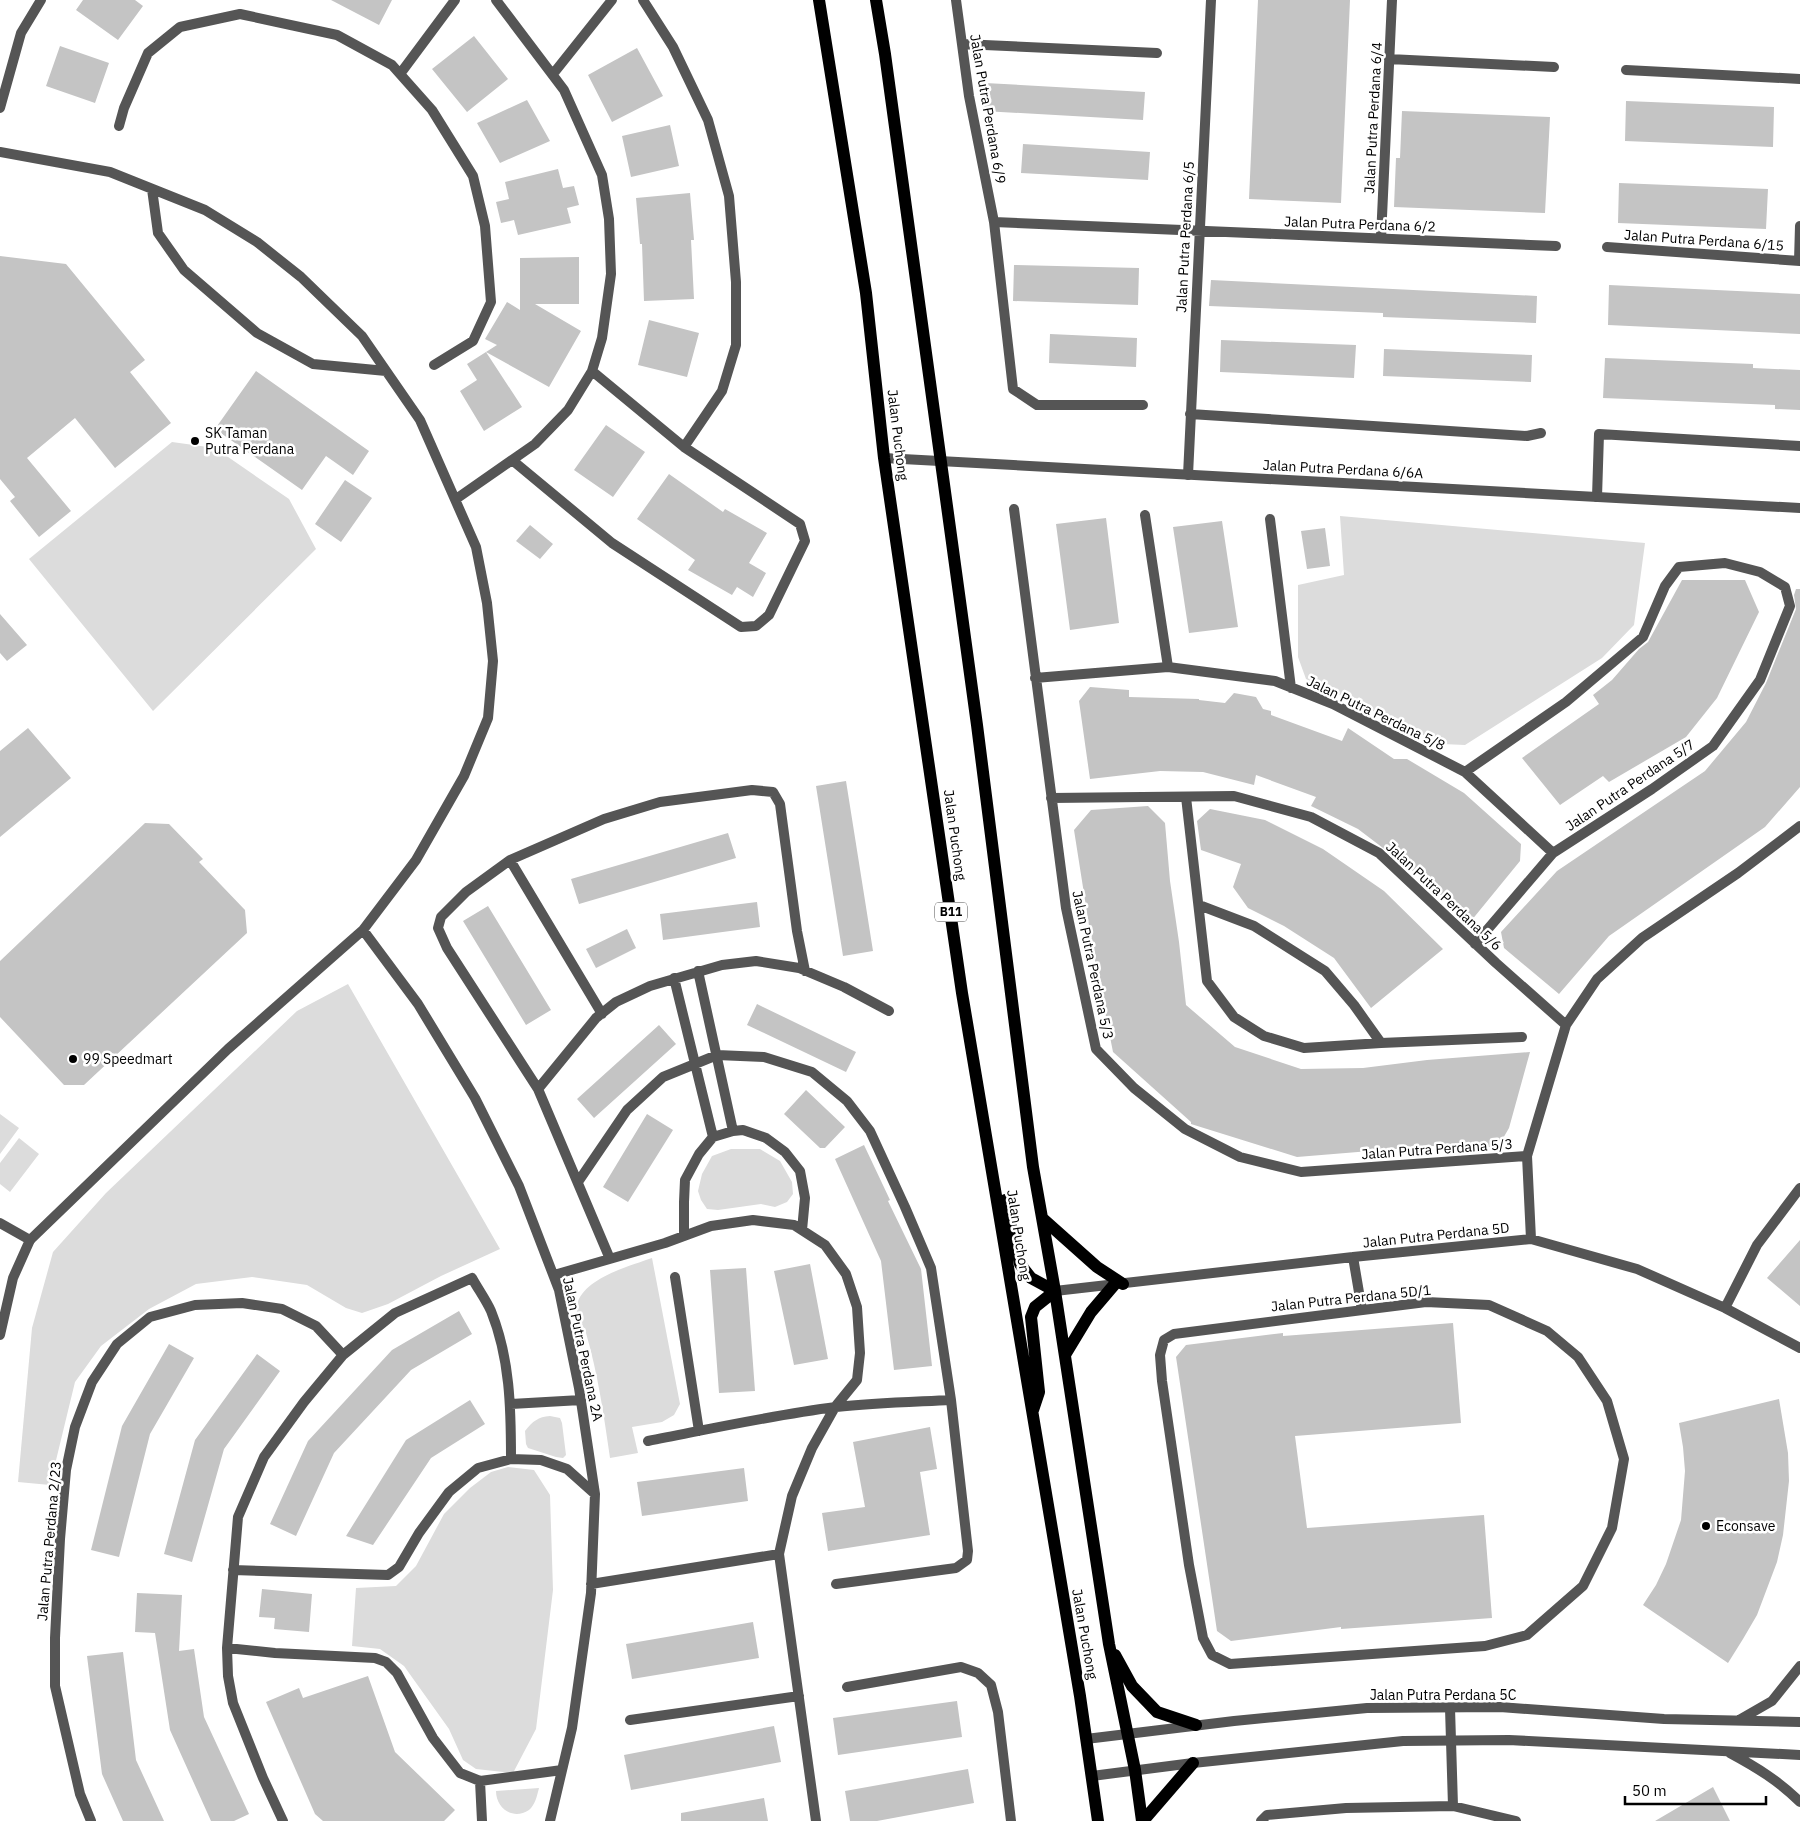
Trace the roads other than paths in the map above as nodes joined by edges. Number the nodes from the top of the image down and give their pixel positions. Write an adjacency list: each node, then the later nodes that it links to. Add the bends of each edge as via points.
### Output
1 (40, 0): 19 (street, via 21,33)
2 (455, 0): 16 (street)
3 (496, 0): 17 (street)
4 (612, 0): 17 (street)
5 (643, 0): 38 (street, via 673,47 708,120 729,196 736,282 736,345 722,391)
6 (819, 0): 39 (main road, Jalan Puchong / B11, via 866,293)
7 (876, 0): 41 (main road, Jalan Puchong)
8 (956, 0): 11 (street, Jalan Putra Perdana 6/9)
9 (1211, 0): 26 (street, Jalan Putra Perdana 6/5)
10 (1392, 0): 13 (street, Jalan Putra Perdana 6/4)
11 (962, 44): 12 (street); 24 (street, Jalan Putra Perdana 6/9)
12 (1157, 53)
13 (1389, 59): 14 (street); 27 (street, Jalan Putra Perdana 6/4)
14 (1554, 67)
15 (1626, 70): 18 (street)
16 (400, 74): 21 (street, via 392,65 337,36 240,14 180,27 148,54); 31 (street, via 432,110 473,176 485,226 491,302 473,340)
17 (553, 74): 33 (street, via 564,90 602,175 609,219 611,274 602,338)
18 (1800, 79)
19 (2, 94): 20 (street)
20 (0, 108)
21 (119, 126)
22 (0, 152): 23 (street, via 110,172)
23 (152, 189): 32 (street, via 205,210 257,242 301,277 362,336); 32 (street, via 158,233 184,270 257,333 313,364)
24 (994, 222): 26 (street, Jalan Putra Perdana 6/2); 34 (street, Jalan Putra Perdana 6/9, via 1013,389 1037,405)
25 (1800, 226): 30 (street)
26 (1200, 231): 27 (street, Jalan Putra Perdana 6/2); 35 (street, Jalan Putra Perdana 6/5)
27 (1381, 238): 28 (street, Jalan Putra Perdana 6/2)
28 (1556, 246)
29 (1607, 247): 30 (street, Jalan Putra Perdana 6/15)
30 (1799, 261)
31 (434, 364)
32 (386, 371): 44 (street, via 420,420)
33 (592, 371): 38 (street); 40 (street, via 568,410 535,444)
34 (1143, 406)
35 (1190, 414): 36 (street, via 1527,436); 42 (street, Jalan Putra Perdana 6/5)
36 (1541, 433)
37 (1800, 446): 43 (street, via 1599,434)
38 (684, 447): 40 (street, via 800,524 805,540 769,616 756,626 741,626 612,543)
39 (884, 458): 41 (street, Jalan Putra Perdana 6/6A); 76 (main road, Jalan Puchong / B11, via 962,993)
40 (512, 460): 44 (street)
41 (942, 461): 42 (street, Jalan Putra Perdana 6/6A); 78 (main road, Jalan Puchong, via 1010,1000)
42 (1188, 475): 43 (street, Jalan Putra Perdana 6/6A)
43 (1597, 497): 45 (street, Jalan Putra Perdana 6/6A)
44 (456, 499): 59 (street, via 476,547 486,602 493,661 488,718 464,776 437,826 416,860)
45 (1800, 508)
46 (1014, 509): 50 (street, Jalan Putra Perdana 5/3)
47 (1144, 515): 49 (street)
48 (1270, 519): 51 (street)
49 (1168, 667): 50 (street, Jalan Putra Perdana 5/8); 51 (street, Jalan Putra Perdana 5/8, via 1275,681)
50 (1035, 678): 54 (street, Jalan Putra Perdana 5/3)
51 (1291, 688): 52 (street, Jalan Putra Perdana 5/8, via 1333,704)
52 (1465, 772): 56 (street, Jalan Putra Perdana 5/8); 56 (street, Jalan Putra Perdana 5/7, via 1566,702 1643,637 1664,586 1679,567 1725,563 1760,572 1785,588 1790,606 1760,680 1713,746)
53 (1186, 797): 54 (street, Jalan Putra Perdana 5/6); 58 (street); 60 (street, Jalan Putra Perdana 5/6, via 1234,796 1319,821 1379,853)
54 (1050, 798): 74 (street, Jalan Putra Perdana 5/3, via 1066,908 1096,1049 1134,1088 1185,1129 1240,1157 1300,1172)
55 (1800, 826): 66 (street, via 1642,938 1597,979)
56 (1554, 853): 60 (street, Jalan Putra Perdana 5/7)
57 (510, 860): 62 (street, via 604,819 660,802 752,790 773,792 780,804); 65 (street); 71 (street, via 466,892 441,917 438,928 447,948)
58 (1199, 905): 68 (street, via 1254,926 1325,971); 68 (street, via 1207,981 1234,1017 1264,1036 1304,1048)
59 (363, 930): 83 (street, via 228,1049); 86 (street, Jalan Putra Perdana 2A, via 418,1004 475,1098 519,1186)
60 (1475, 944): 66 (street, Jalan Putra Perdana 5/6)
61 (698, 971): 62 (street, via 756,961); 63 (street); 69 (street)
62 (805, 971): 64 (street)
63 (674, 978): 65 (street, via 616,1002); 70 (street)
64 (889, 1011)
65 (602, 1014): 71 (street)
66 (1566, 1025): 74 (street)
67 (1522, 1037): 68 (street)
68 (1381, 1043)
69 (717, 1055): 70 (street); 72 (street); 97 (street, via 764,1057 812,1072 847,1101 870,1131 931,1268)
70 (696, 1064): 73 (street); 75 (street, via 663,1077 627,1110)
71 (538, 1089): 75 (street)
72 (733, 1131): 73 (street); 80 (street, via 743,1130 766,1138 785,1152 800,1171 805,1198)
73 (713, 1137): 81 (street, via 699,1154 686,1180)
74 (1527, 1156): 82 (street)
75 (578, 1182): 85 (street)
76 (995, 1185): 89 (main road, via 1005,1201 1020,1264 1031,1278); 100 (main road, Jalan Puchong / B11)
77 (1800, 1188): 90 (street, via 1757,1245)
78 (1042, 1218): 88 (main road); 89 (main road, Jalan Puchong)
79 (0, 1224): 83 (street)
80 (802, 1230): 81 (street, via 794,1225 753,1220 710,1226); 99 (street, via 825,1245 846,1274 857,1307 860,1353 857,1380)
81 (684, 1236): 85 (street)
82 (1531, 1239): 84 (street, Jalan Putra Perdana 5D); 90 (street, Jalan Putra Perdana 5D, via 1637,1269)
83 (30, 1240): 92 (street, via 13,1278)
84 (1352, 1257): 88 (street, Jalan Putra Perdana 5D); 91 (street)
85 (610, 1259): 86 (street)
86 (554, 1275): 96 (street, Jalan Putra Perdana 2A)
87 (675, 1277): 101 (street)
88 (1118, 1285): 89 (street, Jalan Putra Perdana 5D); 95 (main road, via 1091,1312)
89 (1055, 1291): 95 (main road, Jalan Puchong); 100 (main road, via 1035,1307 1031,1317 1039,1392)
90 (1725, 1308): 93 (street, Jalan Putra Perdana 5D)
91 (1362, 1310): 91 (street, Jalan Putra Perdana 5D/1, via 1174,1334 1164,1340 1160,1356 1162,1381 1203,1638 1212,1655 1230,1664 1485,1646 1527,1635 1582,1586 1612,1528 1624,1460 1607,1401 1578,1357 1547,1331 1489,1305 1426,1302)
92 (0, 1335)
93 (1800, 1348)
94 (343, 1355): 98 (street, via 395,1313 472,1278 490,1311 505,1356); 106 (street, via 264,1456 238,1517); 131 (street, Jalan Putra Perdana 2/23, via 316,1326 282,1309 242,1303 195,1305 150,1317 118,1344 92,1382 75,1427 66,1470 55,1638 55,1686 80,1794)
95 (1065, 1355): 109 (main road, Jalan Puchong)
96 (581, 1400): 98 (street); 104 (street, Jalan Putra Perdana 2A)
97 (951, 1400): 99 (street); 108 (street, via 967,1560 956,1568)
98 (511, 1404): 103 (street)
99 (835, 1407): 101 (street); 105 (street, via 812,1448 792,1496)
100 (1032, 1412): 120 (main road, Jalan Puchong / B11)
101 (700, 1431): 102 (street)
102 (648, 1441)
103 (511, 1458): 104 (street, via 541,1460 567,1469); 106 (street, via 478,1468 449,1492 399,1566 388,1575)
104 (595, 1494): 107 (street, Jalan Putra Perdana 2A)
105 (779, 1554): 107 (street); 113 (street)
106 (233, 1570): 110 (street)
107 (591, 1584): 125 (street, Jalan Putra Perdana 2A, via 572,1728)
108 (836, 1584)
109 (1109, 1644): 118 (main road, via 1132,1686 1156,1712); 119 (main road, Jalan Puchong)
110 (227, 1648): 128 (street, via 375,1658 386,1662 397,1673 433,1738 460,1773); 132 (street, via 233,1703 262,1778)
111 (1800, 1666): 116 (street, via 1772,1701)
112 (847, 1687): 136 (street, via 961,1668 978,1673 991,1685 994,1694)
113 (799, 1696): 115 (street); 135 (street)
114 (1450, 1708): 116 (street, Jalan Putra Perdana 5C, via 1500,1707 1664,1719); 118 (street, Jalan Putra Perdana 5C, via 1367,1708); 121 (street)
115 (630, 1720)
116 (1738, 1720): 117 (street, Jalan Putra Perdana 5C)
117 (1800, 1722)
118 (1196, 1725): 119 (street, Jalan Putra Perdana 5C)
119 (1127, 1734): 120 (street, Jalan Putra Perdana 5C); 126 (main road, Jalan Puchong)
120 (1086, 1739): 127 (main road, Jalan Puchong / B11)
121 (1451, 1741): 122 (street, via 1509,1740); 124 (street, via 1403,1741); 130 (street)
122 (1726, 1752): 123 (street); 129 (street, via 1759,1768)
123 (1800, 1755)
124 (1193, 1763): 126 (street); 138 (main road)
125 (562, 1770): 128 (street); 134 (street, Jalan Putra Perdana 2A)
126 (1135, 1770): 127 (street); 138 (main road, Jalan Puchong)
127 (1092, 1776): 137 (main road, Jalan Puchong / B11)
128 (480, 1781): 133 (street)
129 (1800, 1802)
130 (1453, 1806): 139 (street, via 1346,1808 1268,1815); 140 (street)
131 (91, 1821)
132 (283, 1821)
133 (482, 1821)
134 (550, 1821)
135 (816, 1821)
136 (1011, 1821)
137 (1098, 1821)
138 (1143, 1821)
139 (1260, 1821)
140 (1516, 1821)

